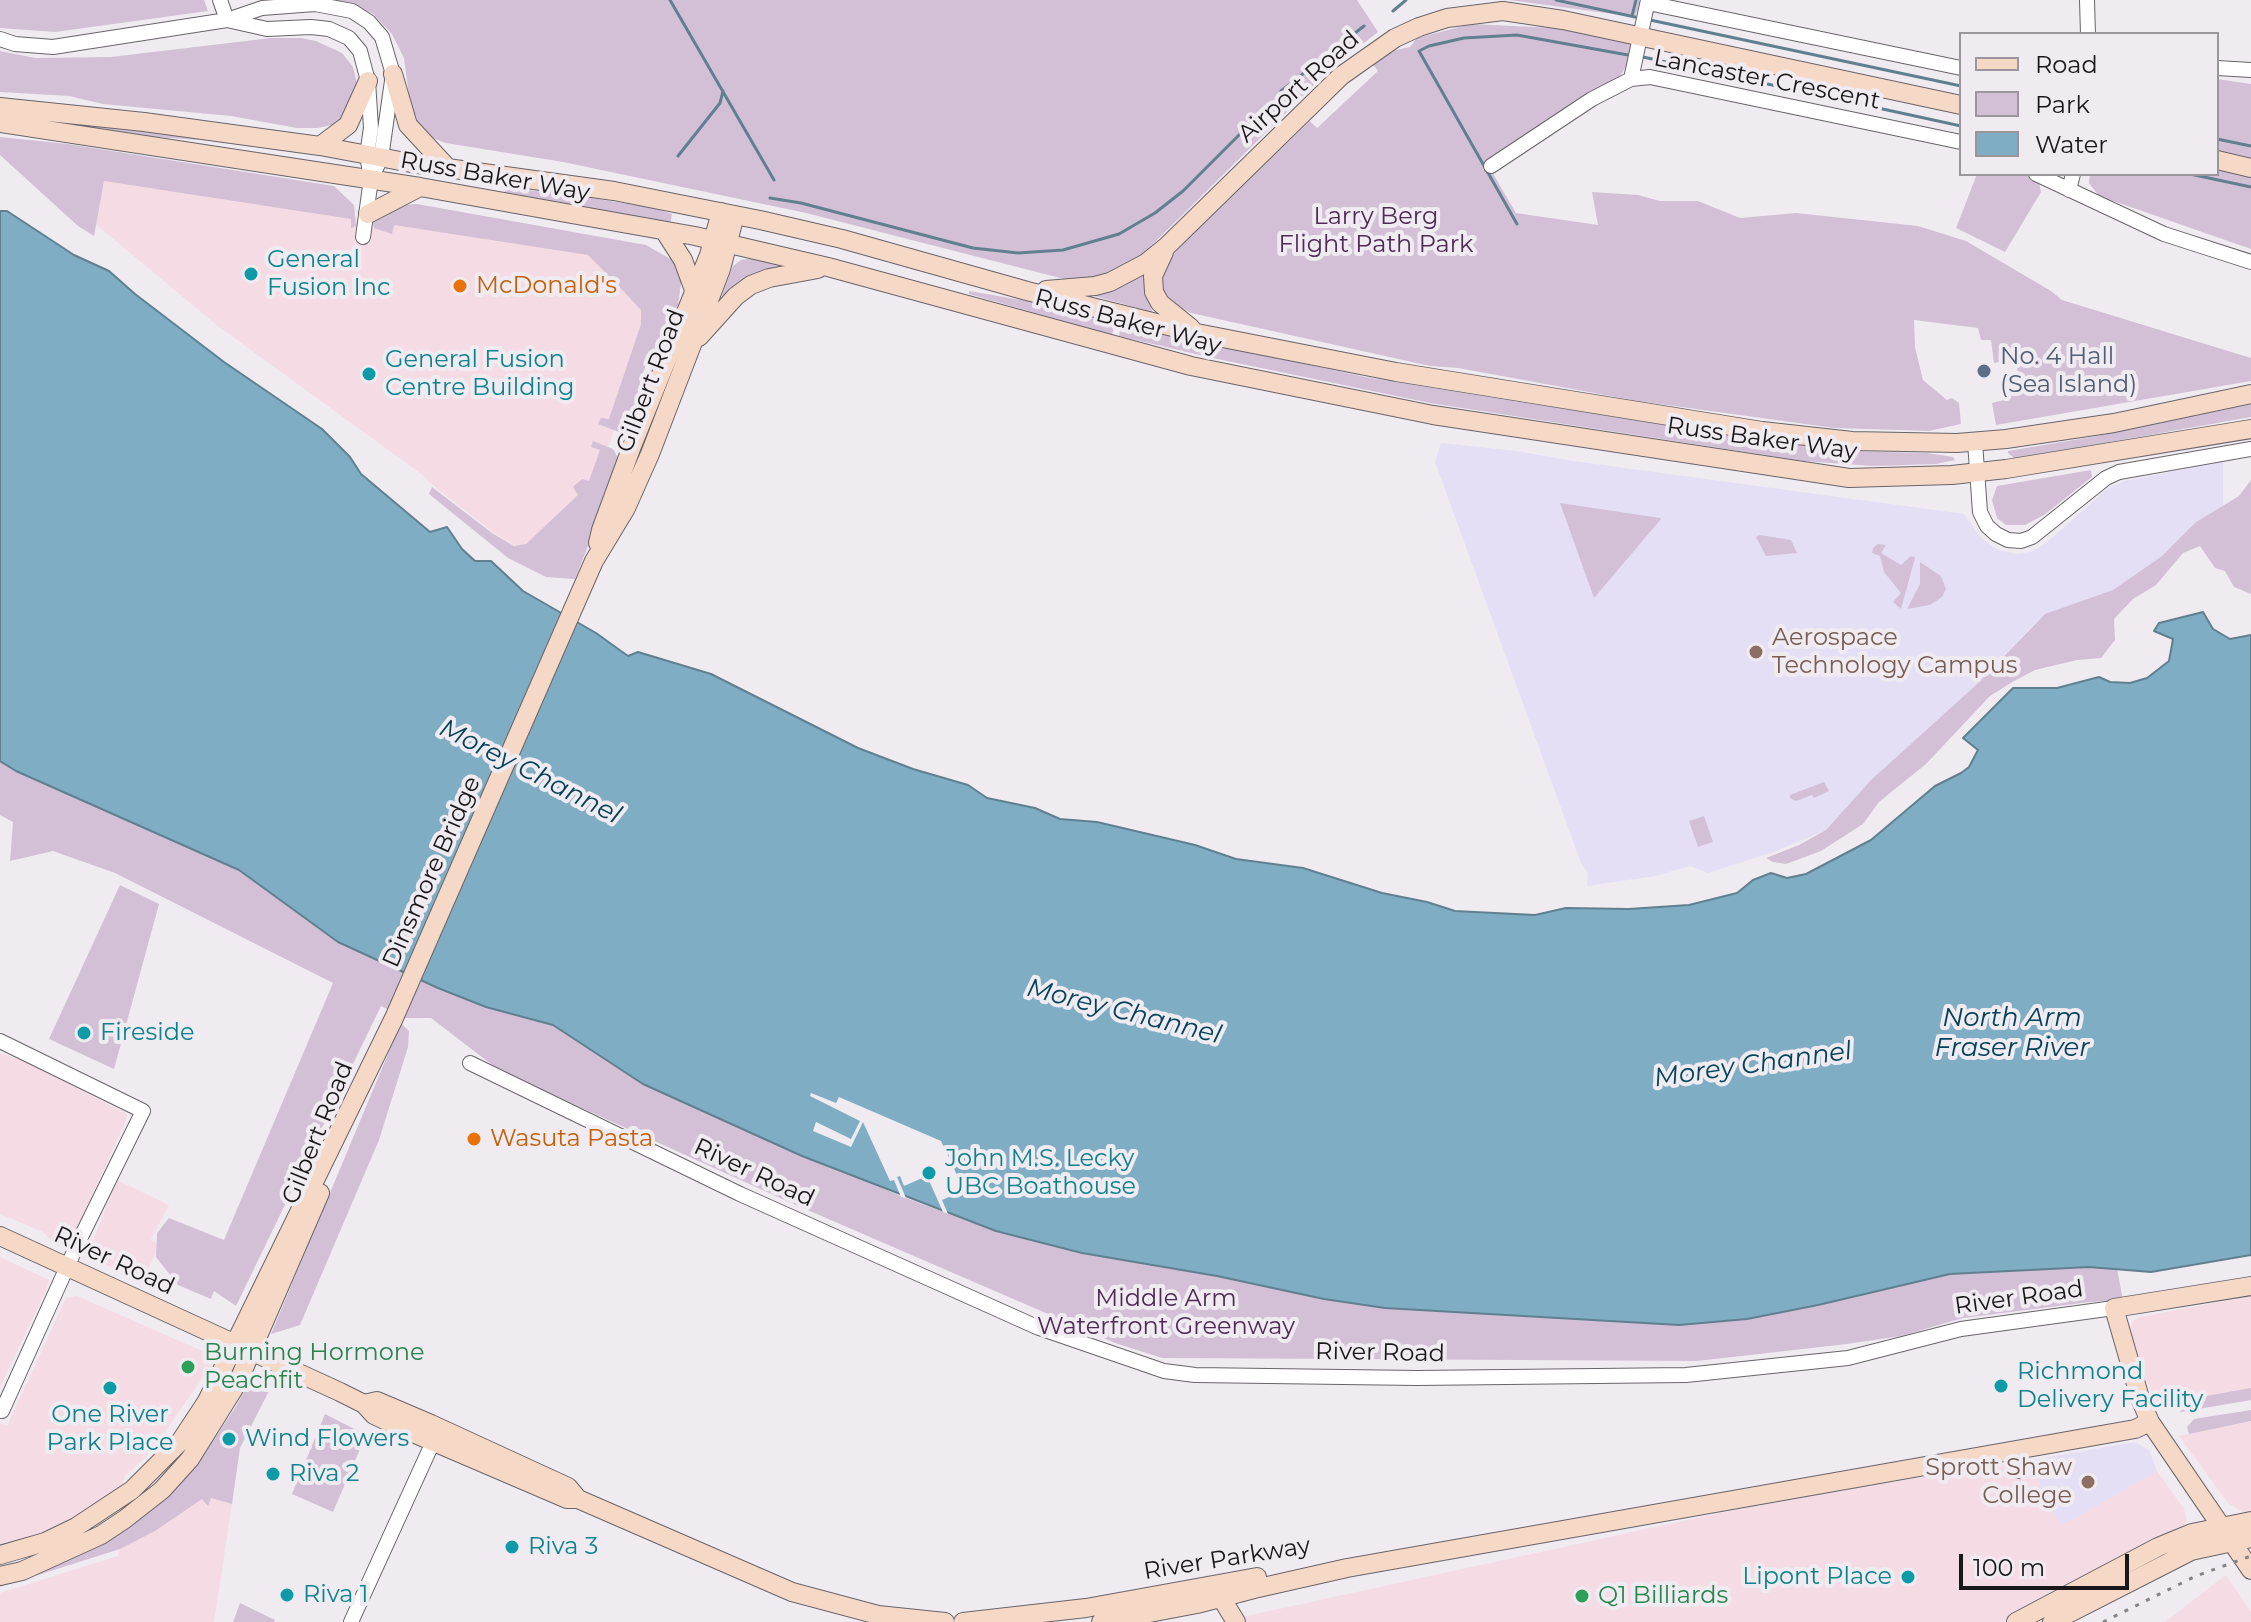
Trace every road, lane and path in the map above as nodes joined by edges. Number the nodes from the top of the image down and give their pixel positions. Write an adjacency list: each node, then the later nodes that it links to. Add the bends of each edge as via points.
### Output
1 (220, 0): 4 (street)
2 (2087, 0): 5 (street)
3 (1648, 1): 6 (street); 8 (street)
4 (227, 20): 7 (street, via 75,45 34,46); 11 (street, via 262,8 301,4 352,11 382,37); 13 (street, via 267,29 311,27 341,33 360,51)
5 (2088, 32)
6 (1641, 36): 12 (street); 14 (main road, Airport Road); 34 (main road, Airport Road, via 1503,11 1419,27 1341,76)
7 (0, 39)
8 (1959, 68)
9 (2219, 68): 10 (street)
10 (2251, 70)
11 (393, 74): 19 (street); 21 (main road, via 408,125)
12 (1631, 79): 17 (street, Lancaster Crescent, via 1650,77); 22 (street, Lancaster Crescent)
13 (368, 81): 18 (main road, via 348,125); 19 (street)
14 (1959, 105)
15 (0, 107): 18 (main road, Russ Baker Way)
16 (0, 123): 26 (main road, Russ Baker Way)
17 (1959, 142)
18 (320, 146): 19 (main road, Russ Baker Way)
19 (374, 156): 21 (main road, Russ Baker Way); 26 (street)
20 (2219, 160): 23 (main road)
21 (446, 166): 29 (main road, Russ Baker Way)
22 (1491, 166)
23 (2251, 168)
24 (2040, 176): 28 (street)
25 (2072, 176): 28 (street)
26 (371, 179): 27 (main road, Russ Baker Way); 30 (street)
27 (420, 187): 30 (main road); 31 (main road, Russ Baker Way)
28 (2069, 190): 35 (street, via 2164,234)
29 (728, 213): 33 (main road, Gilbert Road); 38 (main road, Russ Baker Way)
30 (368, 214): 32 (street)
31 (665, 232): 33 (main road, Russ Baker Way); 37 (main road)
32 (363, 237)
33 (721, 242): 36 (main road, Russ Baker Way); 37 (main road, Gilbert Road); 40 (main road, Gilbert Road, via 721,269)
34 (1167, 246): 38 (main road, Airport Road, via 1110,282); 39 (main road, via 1153,276 1154,292)
35 (2251, 262)
36 (828, 267): 40 (main road, via 751,285); 45 (main road, Russ Baker Way, via 1191,366 1433,415 1849,478)
37 (694, 290): 46 (main road, Gilbert Road, via 601,530)
38 (1027, 291): 39 (main road, Russ Baker Way)
39 (1197, 333): 43 (main road, Russ Baker Way, via 1396,372 1762,431 1852,441)
40 (690, 348): 46 (main road, Gilbert Road, via 626,508)
41 (2251, 394): 43 (main road, Russ Baker Way, via 2114,423)
42 (2251, 429): 45 (main road, Russ Baker Way)
43 (1975, 442): 45 (street)
44 (2251, 449): 45 (street, via 2119,472 2021,541 2008,540 1987,526 1980,512)
45 (1976, 472)
46 (593, 564): 48 (main road, Dinsmore Bridge)
47 (0, 1041): 51 (street, via 143,1111)
48 (373, 1061): 54 (main road, Gilbert Road)
49 (470, 1063): 53 (street, River Road, via 740,1194 1039,1328 1164,1371 1417,1378 1686,1375 1848,1358 1961,1329)
50 (0, 1236): 51 (main road, River Road)
51 (68, 1266): 54 (main road, River Road); 56 (street)
52 (2251, 1286): 53 (main road, River Road)
53 (2114, 1308): 57 (main road)
54 (242, 1347): 55 (main road); 65 (main road, Gilbert Road, via 180,1442 149,1475 76,1527); 68 (main road, Gilbert Road, via 233,1391 190,1459 162,1490 101,1535 33,1567)
55 (364, 1404): 58 (main road, via 374,1415); 61 (main road, via 377,1401 431,1424 568,1487)
56 (0, 1410)
57 (2143, 1425): 59 (main road); 63 (main road)
58 (433, 1442): 61 (main road, via 567,1499); 71 (street)
59 (2013, 1450): 60 (street); 66 (main road)
60 (2018, 1471)
61 (578, 1499): 72 (main road, via 792,1592 878,1615)
62 (2251, 1521): 63 (main road)
63 (2226, 1533): 64 (main road); 67 (main road); 76 (main road, via 2192,1533 2158,1547); 77 (main road)
64 (2251, 1538)
65 (0, 1555)
66 (1347, 1568): 69 (main road, River Parkway); 70 (main road, River Parkway, via 1317,1567)
67 (2251, 1570)
68 (0, 1576)
69 (1222, 1599): 70 (main road, via 1209,1593 1089,1615); 74 (main road, River Parkway); 75 (main road)
70 (1023, 1615): 73 (main road, River Parkway)
71 (351, 1622)
72 (945, 1622)
73 (963, 1622)
74 (1101, 1622)
75 (1236, 1622)
76 (2016, 1622)
77 (2052, 1622)

